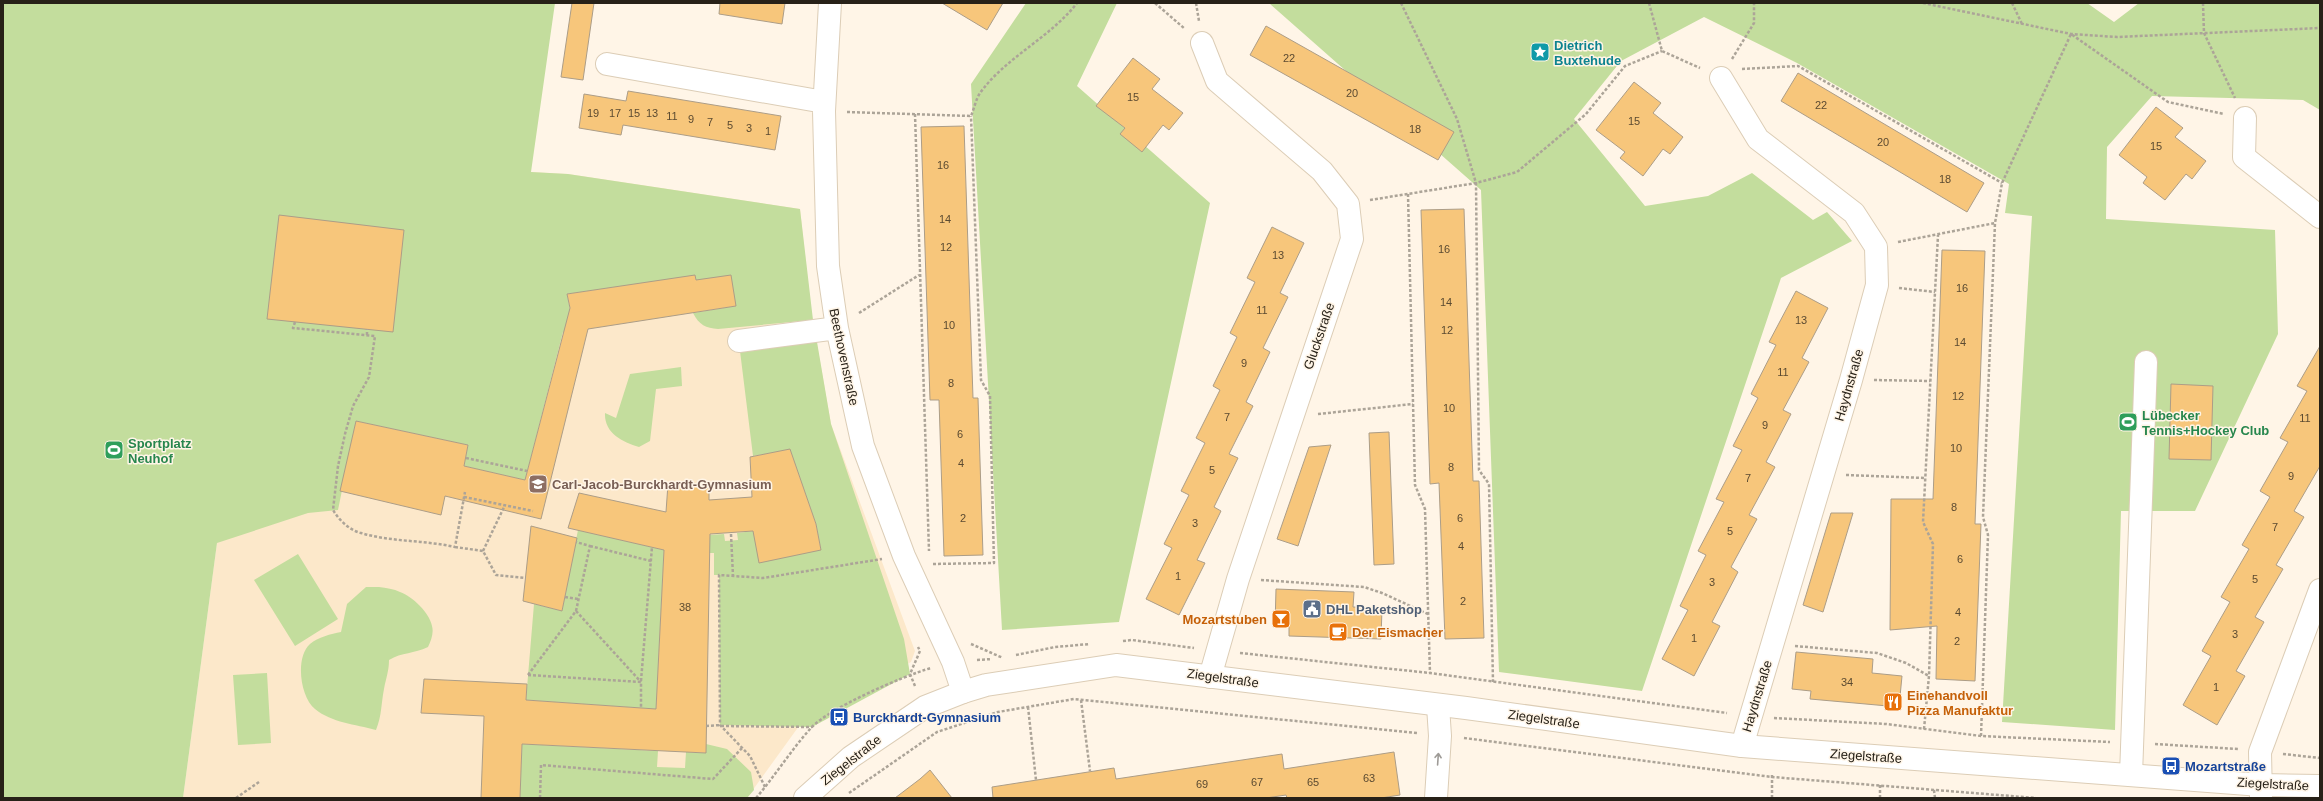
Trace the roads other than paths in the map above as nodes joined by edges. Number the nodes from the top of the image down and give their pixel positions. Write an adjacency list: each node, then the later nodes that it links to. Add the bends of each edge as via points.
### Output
1 (830, 3): 5 (street, Beethovenstraße)
2 (1202, 44): 12 (street, Gluckstraße, via 1217,81 1322,171 1348,204 1352,239 1238,579)
3 (607, 64): 5 (street)
4 (1723, 74): 15 (street, Haydnstraße, via 1758,139 1854,213 1876,247 1877,285)
5 (824, 106): 8 (street, Beethovenstraße, via 828,266)
6 (2245, 118): 7 (street, via 2244,157)
7 (2320, 217)
8 (837, 328): 9 (street); 13 (street, Beethovenstraße, via 863,446 917,560)
9 (739, 341)
10 (2146, 362): 16 (street)
11 (2320, 590): 18 (street, via 2260,752)
12 (1210, 677): 13 (street, Ziegelstraße, via 1116,665 1048,674); 14 (street, Ziegelstraße)
13 (963, 692): 19 (street, Ziegelstraße, via 910,715 851,757)
14 (1438, 706): 15 (street, Ziegelstraße); 20 (street, one-way to 14, via 1440,736)
15 (1742, 746): 16 (street, Ziegelstraße)
16 (2131, 775): 18 (street, Ziegelstraße)
17 (2320, 786): 18 (street, Ziegelstraße)
18 (2261, 791)
19 (805, 798)
20 (1436, 798)

